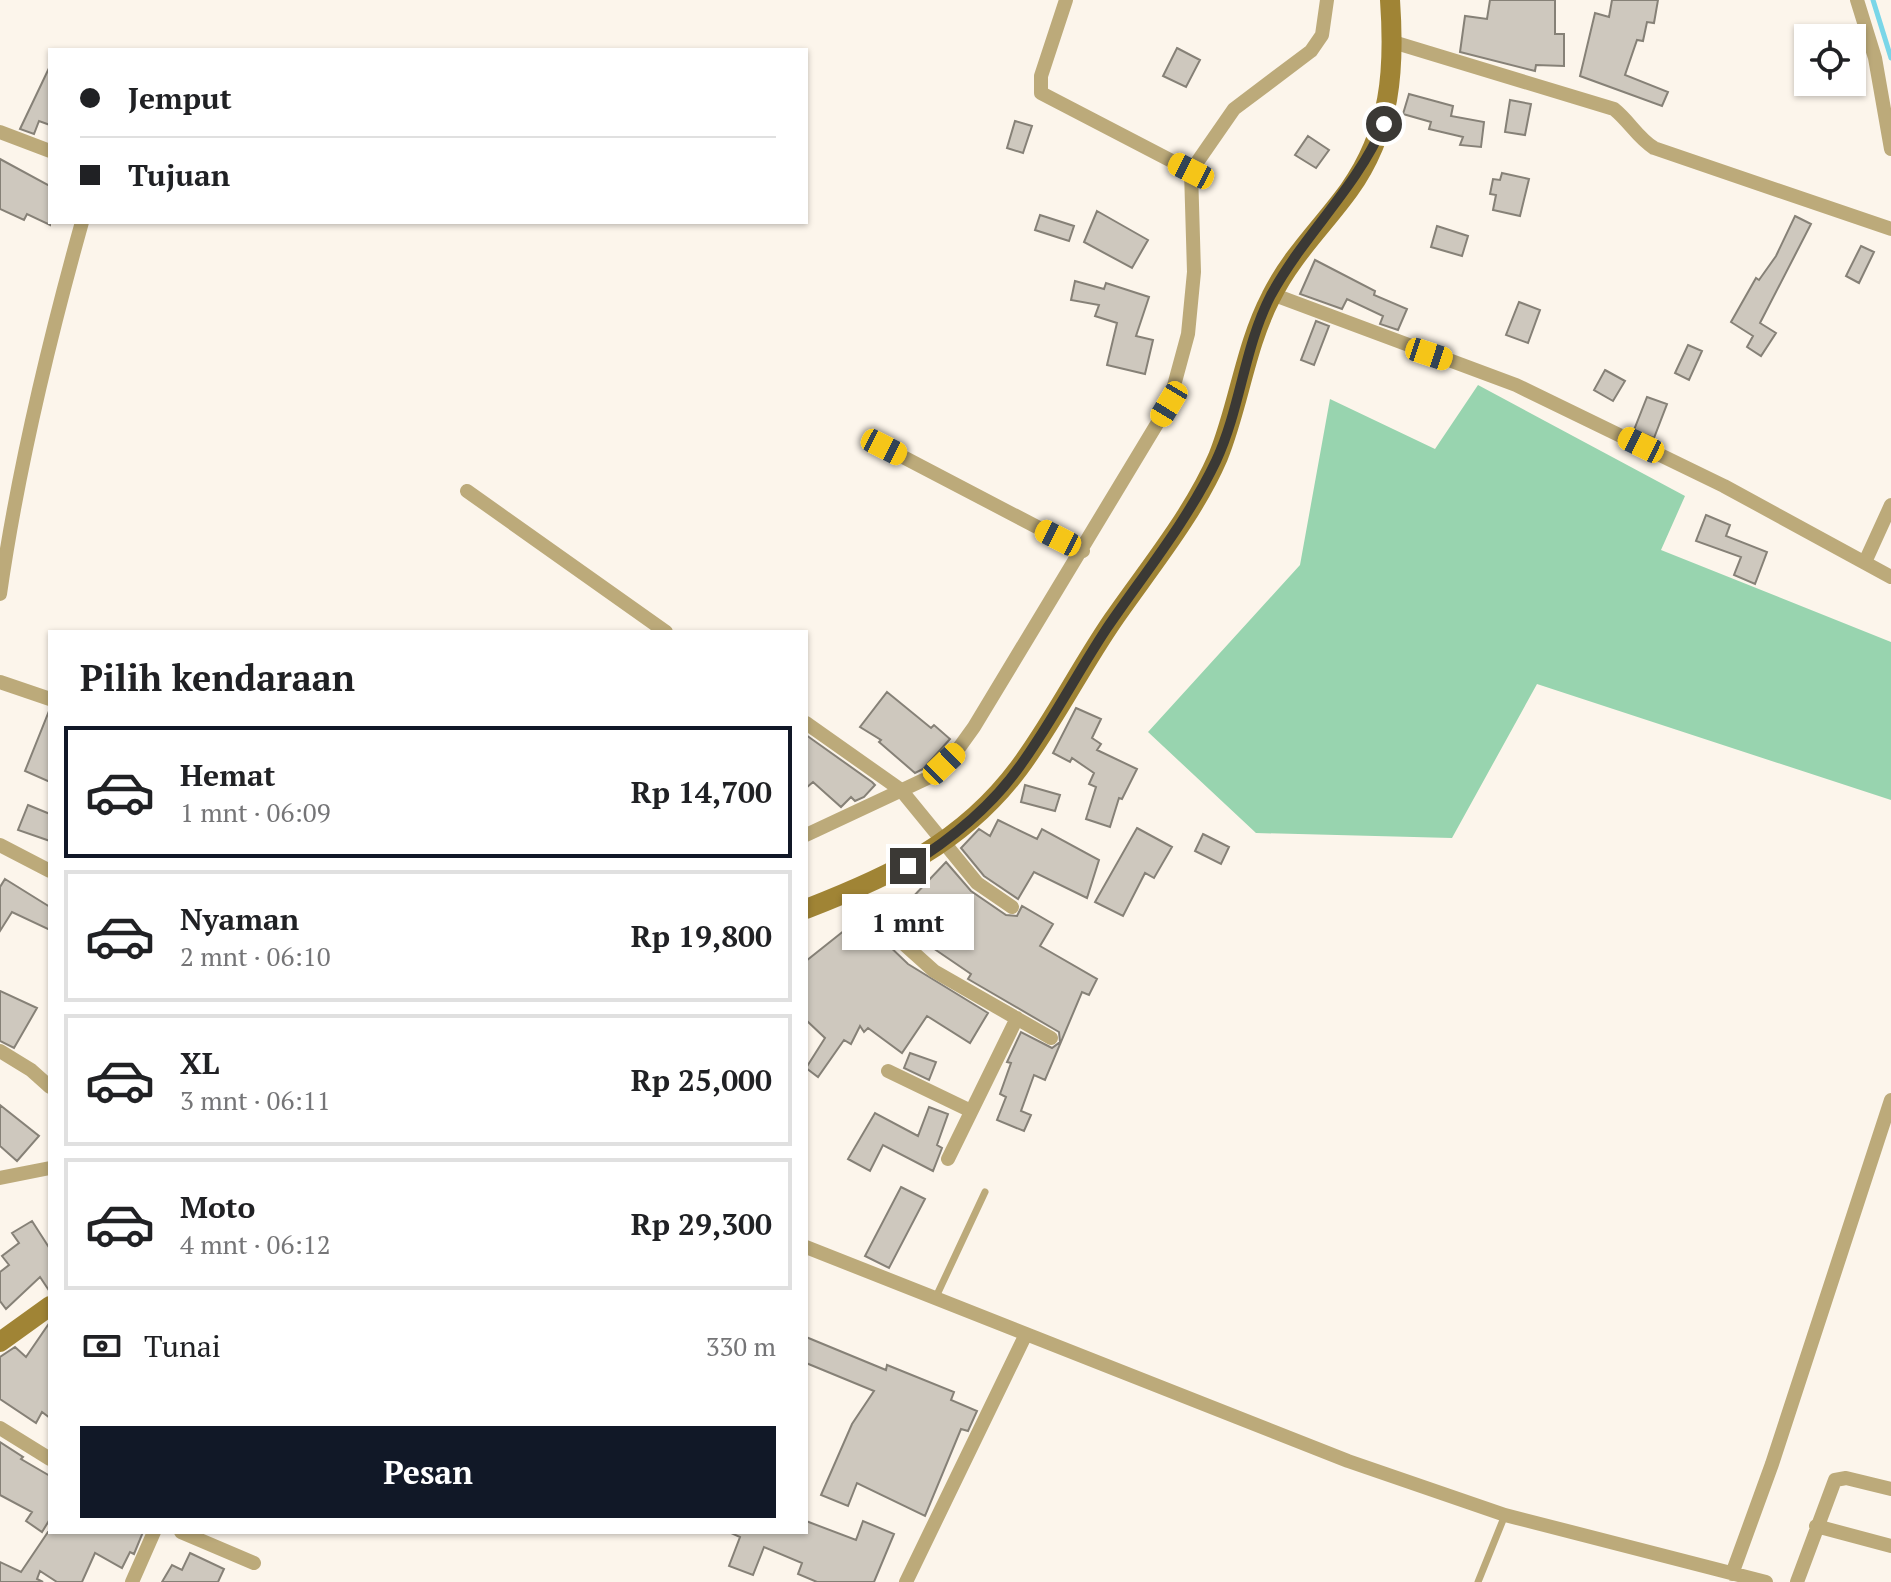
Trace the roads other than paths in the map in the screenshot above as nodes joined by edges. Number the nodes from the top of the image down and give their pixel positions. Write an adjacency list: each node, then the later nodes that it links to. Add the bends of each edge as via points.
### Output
1 (1066, 0): 9 (street, via 1041,76 1041,93)
2 (1327, 0): 9 (street, via 1322,35 1311,51 1234,109)
3 (1390, 0): 5 (main road)
4 (1857, 0): 7 (street, via 1875,58)
5 (1393, 42): 11 (street, via 1614,109 1654,148); 12 (main road, via 1384,124 1369,160)
6 (0, 132): 8 (street)
7 (1891, 149)
8 (48, 150)
9 (1191, 171): 16 (street, via 1194,272 1188,334 1169,404)
10 (81, 224): 19 (street, via 12,508)
11 (1891, 229)
12 (1272, 294): 17 (street, via 1516,385 1724,486); 26 (main road, via 1255,331 1238,403 1197,497 1019,769 984,808)
13 (884, 447): 16 (street)
14 (467, 491): 20 (street)
15 (1891, 505): 17 (street)
16 (1083, 551): 24 (street, via 956,752)
17 (1865, 562): 18 (street)
18 (1891, 577)
19 (0, 594)
20 (663, 630)
21 (0, 682): 22 (street)
22 (48, 698)
23 (808, 724): 24 (street)
24 (905, 794): 25 (street); 26 (street)
25 (808, 834)
26 (938, 836): 29 (main road, via 908,866); 30 (street, via 977,883)
27 (0, 845): 28 (street)
28 (48, 870)
29 (847, 893): 31 (main road); 32 (street, via 934,971)
30 (1012, 907)
31 (808, 908)
32 (1017, 1018): 33 (street); 38 (street)
33 (1051, 1038)
34 (0, 1051): 36 (street)
35 (888, 1071): 38 (street)
36 (48, 1085)
37 (1891, 1100): 57 (street)
38 (971, 1111): 39 (street)
39 (948, 1159)
40 (48, 1168): 41 (street)
41 (0, 1178)
42 (985, 1192): 44 (lane)
43 (808, 1248): 44 (street)
44 (935, 1299): 46 (street)
45 (48, 1307): 47 (main road)
46 (1026, 1334): 51 (street, via 1348,1461); 59 (street)
47 (0, 1342)
48 (0, 1428): 49 (street)
49 (48, 1458)
50 (1891, 1489): 52 (street, via 1839,1478 1832,1483)
51 (1505, 1515): 57 (street); 60 (lane)
52 (1816, 1526): 55 (street); 62 (street)
53 (153, 1534): 58 (street)
54 (186, 1534): 56 (street)
55 (1891, 1546)
56 (254, 1563)
57 (1732, 1574): 61 (street)
58 (132, 1582)
59 (906, 1582)
60 (1478, 1582)
61 (1766, 1582)
62 (1797, 1582)

